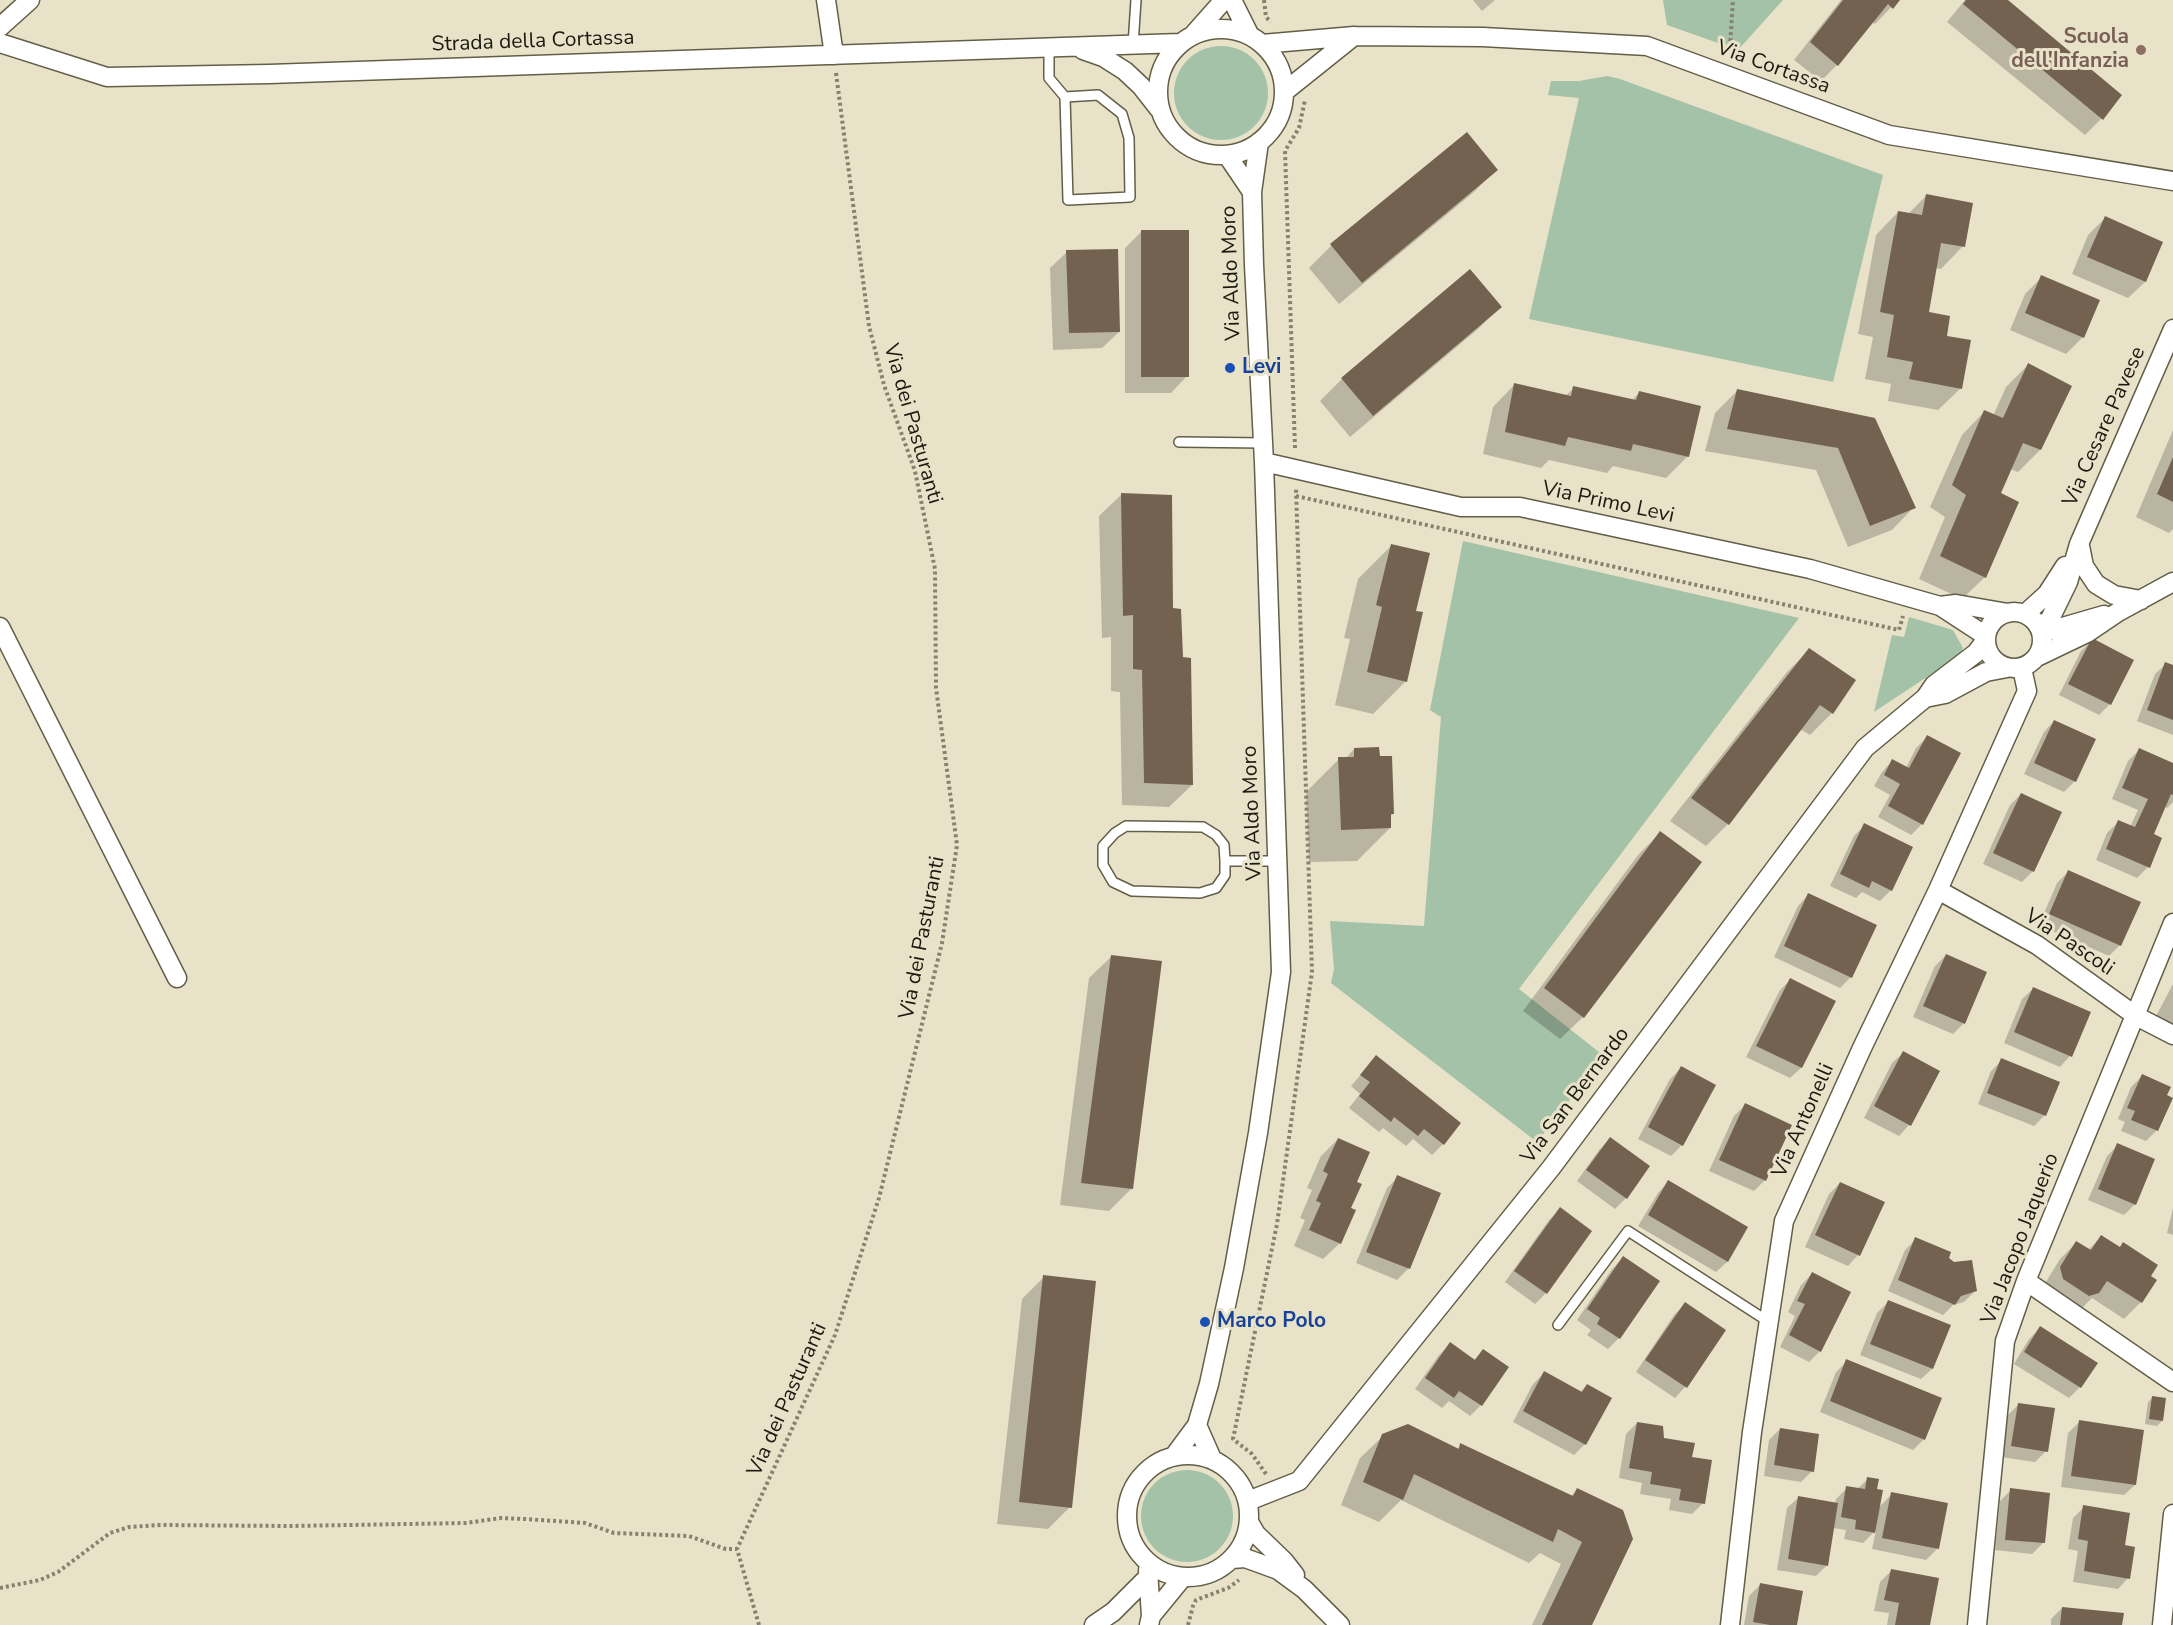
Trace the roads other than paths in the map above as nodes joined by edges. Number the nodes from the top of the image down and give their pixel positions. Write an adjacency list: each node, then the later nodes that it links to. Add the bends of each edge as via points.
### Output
1 (30, 0): 6 (street)
2 (826, 0): 14 (street)
3 (1136, 0): 11 (lane)
4 (1224, 0): 8 (street)
5 (1232, 0): 9 (street)
6 (0, 27)
7 (1354, 36): 9 (street, Via Cortassa); 15 (street); 20 (street, Via Cortassa, via 1647,46 1889,135)
8 (1186, 39): 9 (street, via 1207,30 1222,29); 11 (street, Strada della Cortassa); 17 (street, via 1167,57 1160,74)
9 (1256, 40): 15 (street, via 1274,58 1282,74)
10 (0, 43): 14 (street, Strada della Cortassa, via 107,77)
11 (1133, 45): 12 (street, Strada della Cortassa)
12 (1073, 46): 13 (street, Strada della Cortassa); 17 (street, via 1103,57 1125,71)
13 (1049, 47): 14 (street, Strada della Cortassa); 16 (lane, via 1049,78)
14 (834, 55)
15 (1284, 92): 18 (street, via 1282,110 1274,126)
16 (1065, 97): 16 (lane, via 1068,200 1130,197 1129,138 1122,114 1098,95)
17 (1160, 111): 19 (street, via 1170,130 1186,145 1205,153)
18 (1258, 142): 19 (street); 21 (street, Via Aldo Moro)
19 (1227, 155): 21 (street, Via Aldo Moro)
20 (2173, 182)
21 (1252, 192): 24 (street, Via Aldo Moro)
22 (2173, 329): 26 (street, Via Cesare Pavese)
23 (1179, 442): 24 (lane)
24 (1263, 443): 25 (street, Via Aldo Moro)
25 (1264, 462): 29 (street, Via Primo Levi, via 1461,507 1532,509 1810,569); 39 (street, Via Aldo Moro)
26 (2079, 544): 28 (street, via 2084,566 2096,584 2114,595); 31 (street, Via Cesare Pavese, via 2047,594); 33 (street, Via Cesare Pavese, via 2068,582)
27 (2173, 582): 28 (street)
28 (2141, 600): 30 (street)
29 (1940, 606): 31 (street, Via Primo Levi, via 1956,604); 34 (street, Via Primo Levi)
30 (2118, 612): 33 (street); 35 (street)
31 (2016, 614): 33 (street, via 2037,622); 34 (street, via 1995,620)
32 (0, 627): 42 (street)
33 (2041, 630): 35 (street, via 2042,649)
34 (1986, 638): 36 (street, via 1996,661); 37 (street, Via San Bernardo, via 1976,653 1934,685)
35 (2037, 657): 36 (street, via 2030,664)
36 (2014, 668): 37 (street, Via San Bernardo, via 1986,672 1945,694); 40 (street, Via Antonelli, via 2027,691)
37 (1925, 698): 52 (street, Via San Bernardo, via 1865,748 1551,1168 1299,1481)
38 (1225, 861): 38 (lane, via 1224,845 1203,827 1126,826 1103,846 1103,865 1113,882 1132,891 1200,893 1216,888 1225,875); 39 (lane)
39 (1277, 861): 49 (street, Via Aldo Moro, via 1281,972 1234,1268)
40 (1938, 890): 43 (street, Via Pascoli, via 2037,945); 46 (street, Via Antonelli, via 1784,1221)
41 (2173, 923): 43 (street, Via Jacopo Jaquerio)
42 (177, 978)
43 (2136, 1016): 44 (street, Via Pascoli); 45 (street, Via Jacopo Jaquerio)
44 (2173, 1035)
45 (2026, 1281): 48 (street); 63 (street, Via Jacopo Jaquerio, via 2005,1341)
46 (1769, 1322): 47 (lane, via 1628,1231); 62 (street, Via Antonelli)
47 (1558, 1325)
48 (2173, 1382)
49 (1197, 1425): 50 (street, Via Aldo Moro); 51 (street)
50 (1174, 1456): 51 (street); 56 (street, via 1157,1463 1142,1476 1132,1491 1127,1510 1128,1529)
51 (1212, 1459): 52 (street, via 1228,1469)
52 (1248, 1501): 54 (street)
53 (2173, 1514): 64 (street)
54 (1249, 1522): 55 (street, via 1244,1542); 58 (street)
55 (1232, 1559): 57 (street, via 1218,1570); 58 (street, via 1245,1558 1278,1570)
56 (1148, 1569): 57 (street); 59 (street); 60 (street, via 1113,1612)
57 (1183, 1577): 59 (street)
58 (1304, 1589): 61 (street)
59 (1150, 1620)
60 (1094, 1625)
61 (1340, 1625)
62 (1730, 1625)
63 (1977, 1625)
64 (2162, 1625)

